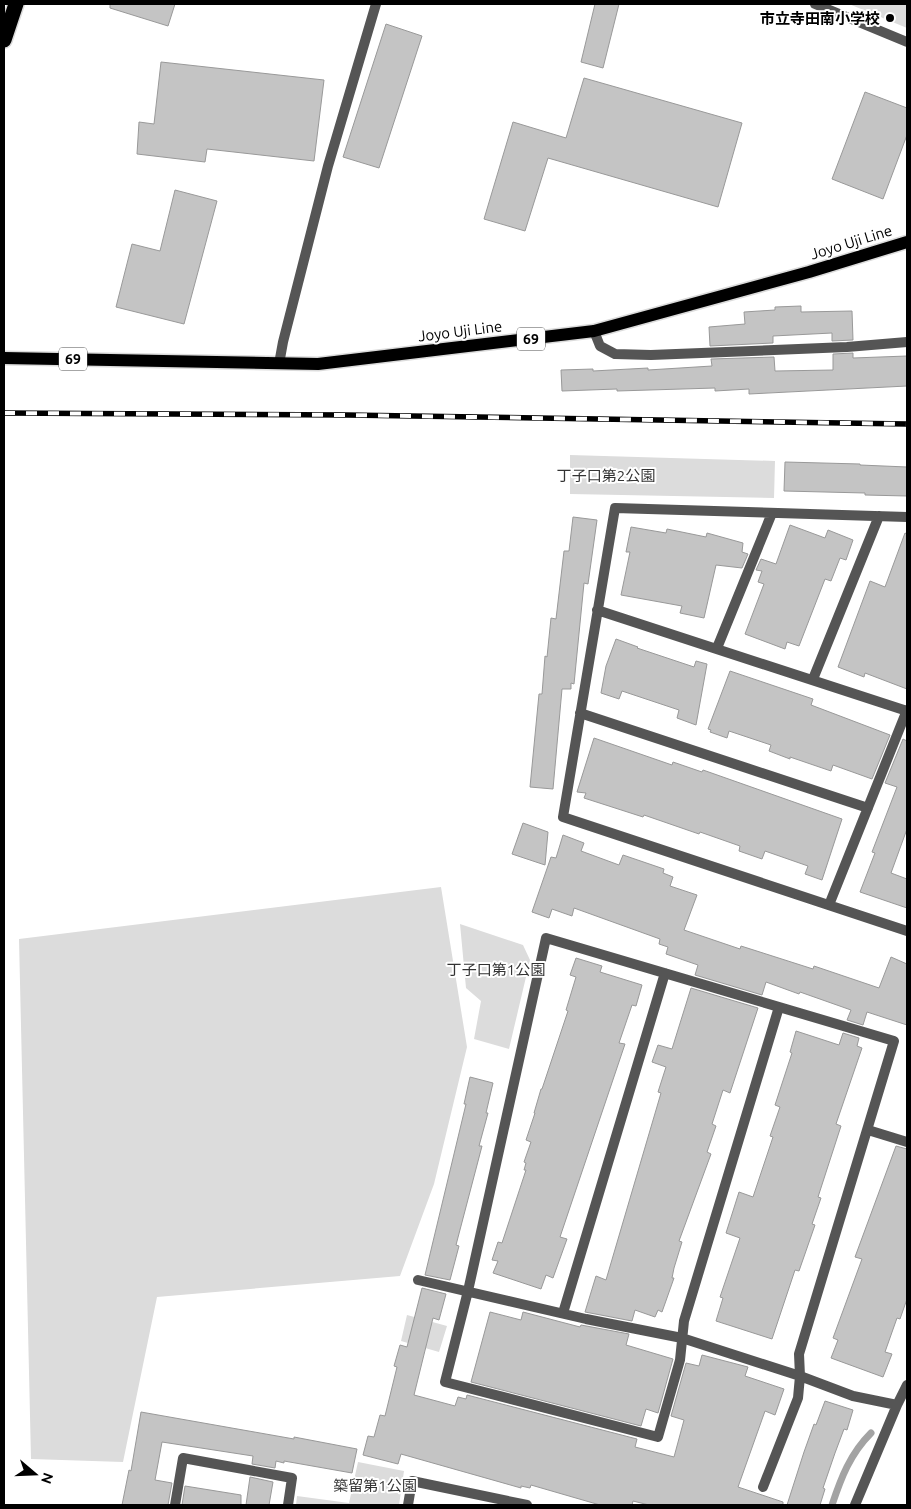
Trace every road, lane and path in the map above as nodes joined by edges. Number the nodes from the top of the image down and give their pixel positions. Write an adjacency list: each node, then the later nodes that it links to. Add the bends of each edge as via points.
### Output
1 (16, 4): 4 (highway)
2 (376, 4): 10 (street, via 328,166)
3 (815, 4): 5 (street)
4 (4, 40)
5 (907, 42)
6 (907, 242): 7 (main road, Joyo Uji Line / 69)
7 (594, 331): 8 (street, via 600,346 615,354 847,347); 10 (main road, Joyo Uji Line / 69, via 318,364)
8 (907, 342)
9 (4, 358): 10 (main road, Joyo Uji Line / 69)
10 (279, 364)
11 (772, 513): 12 (street); 14 (street, via 614,508); 15 (street)
12 (879, 516): 13 (street); 16 (street)
13 (907, 517)
14 (598, 610): 15 (street); 18 (street)
15 (717, 648): 16 (street)
16 (813, 679): 17 (street)
17 (907, 711): 19 (street)
18 (580, 713): 19 (street); 20 (street, via 563,817)
19 (868, 808): 20 (street)
20 (829, 905): 21 (street)
21 (907, 931)
22 (665, 973): 23 (street); 27 (street, via 546,938); 28 (street)
23 (779, 1007): 24 (street, via 894,1041); 29 (street, via 684,1321)
24 (868, 1130): 25 (street); 30 (street, via 799,1354)
25 (907, 1142)
26 (418, 1280): 27 (street)
27 (468, 1291): 28 (street); 29 (street, via 445,1382 658,1437 680,1360)
28 (563, 1313): 29 (street)
29 (682, 1338): 30 (street)
30 (800, 1376): 32 (street, via 853,1396); 33 (street, via 798,1398)
31 (907, 1385): 32 (street)
32 (897, 1405): 38 (street)
33 (763, 1486)
34 (175, 1505): 35 (street, via 183,1458 292,1478)
35 (288, 1505)
36 (408, 1505): 37 (street, via 412,1481)
37 (527, 1505)
38 (855, 1505)

